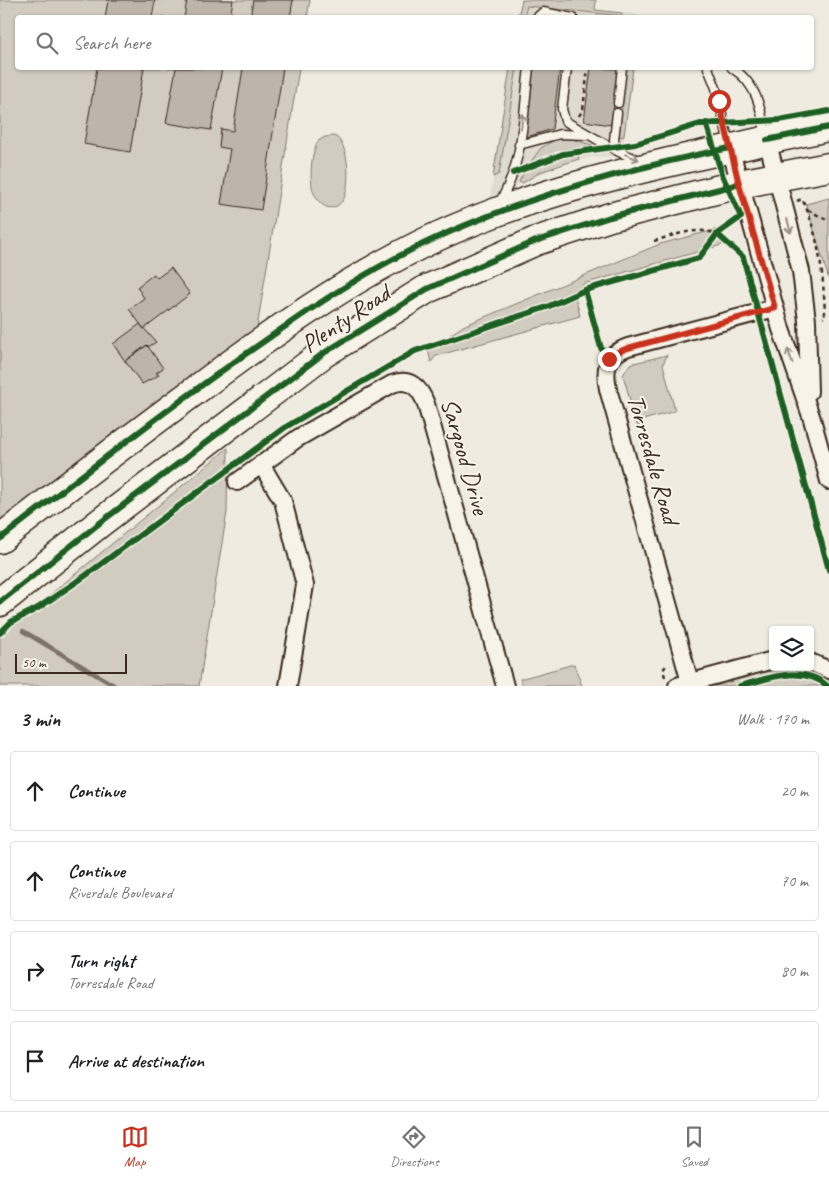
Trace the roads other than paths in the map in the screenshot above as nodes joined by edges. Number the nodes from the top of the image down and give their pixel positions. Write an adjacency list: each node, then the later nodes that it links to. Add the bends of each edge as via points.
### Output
1 (540, 15): 2 (lane, via 543,12)
2 (561, 15)
3 (529, 70): 13 (lane, one-way to 3)
4 (567, 70): 11 (lane, via 562,114 565,121)
5 (622, 70): 8 (lane)
6 (709, 70): 14 (lane)
7 (735, 70): 12 (lane, via 746,78 756,94)
8 (618, 103)
9 (617, 112): 15 (lane)
10 (829, 127): 12 (highway, Plenty Road)
11 (593, 137): 13 (lane, via 560,134); 15 (lane)
12 (767, 140): 14 (highway, Plenty Road); 18 (street)
13 (519, 145): 20 (lane, via 509,184)
14 (730, 148): 16 (highway, Plenty Road); 19 (street)
15 (616, 150): 16 (lane, one-way to 16)
16 (658, 164): 20 (highway, Plenty Road)
17 (829, 167): 18 (highway, Plenty Road)
18 (776, 179): 19 (highway, Plenty Road); 22 (street, one-way to 22, via 800,271 807,321)
19 (739, 184): 21 (street); 27 (highway, Plenty Road, via 610,217 536,241 427,289 324,353)
20 (490, 215): 26 (highway, Plenty Road, via 434,238 333,293 214,376)
21 (775, 308): 22 (street, one-way to 21); 33 (street, Torresdale Road, via 628,348 613,354 606,366 605,376)
22 (812, 419): 24 (street)
23 (261, 464): 25 (street, Sargood Drive); 34 (street, via 283,500 305,584); 35 (street, Sargood Drive, via 298,438 393,383 406,382 420,388)
24 (829, 481)
25 (236, 482)
26 (0, 539)
27 (0, 602)
28 (829, 657): 29 (street)
29 (814, 658)
30 (769, 661): 33 (street)
31 (814, 664): 32 (street)
32 (829, 670)
33 (684, 684)
34 (288, 686)
35 (504, 686)

